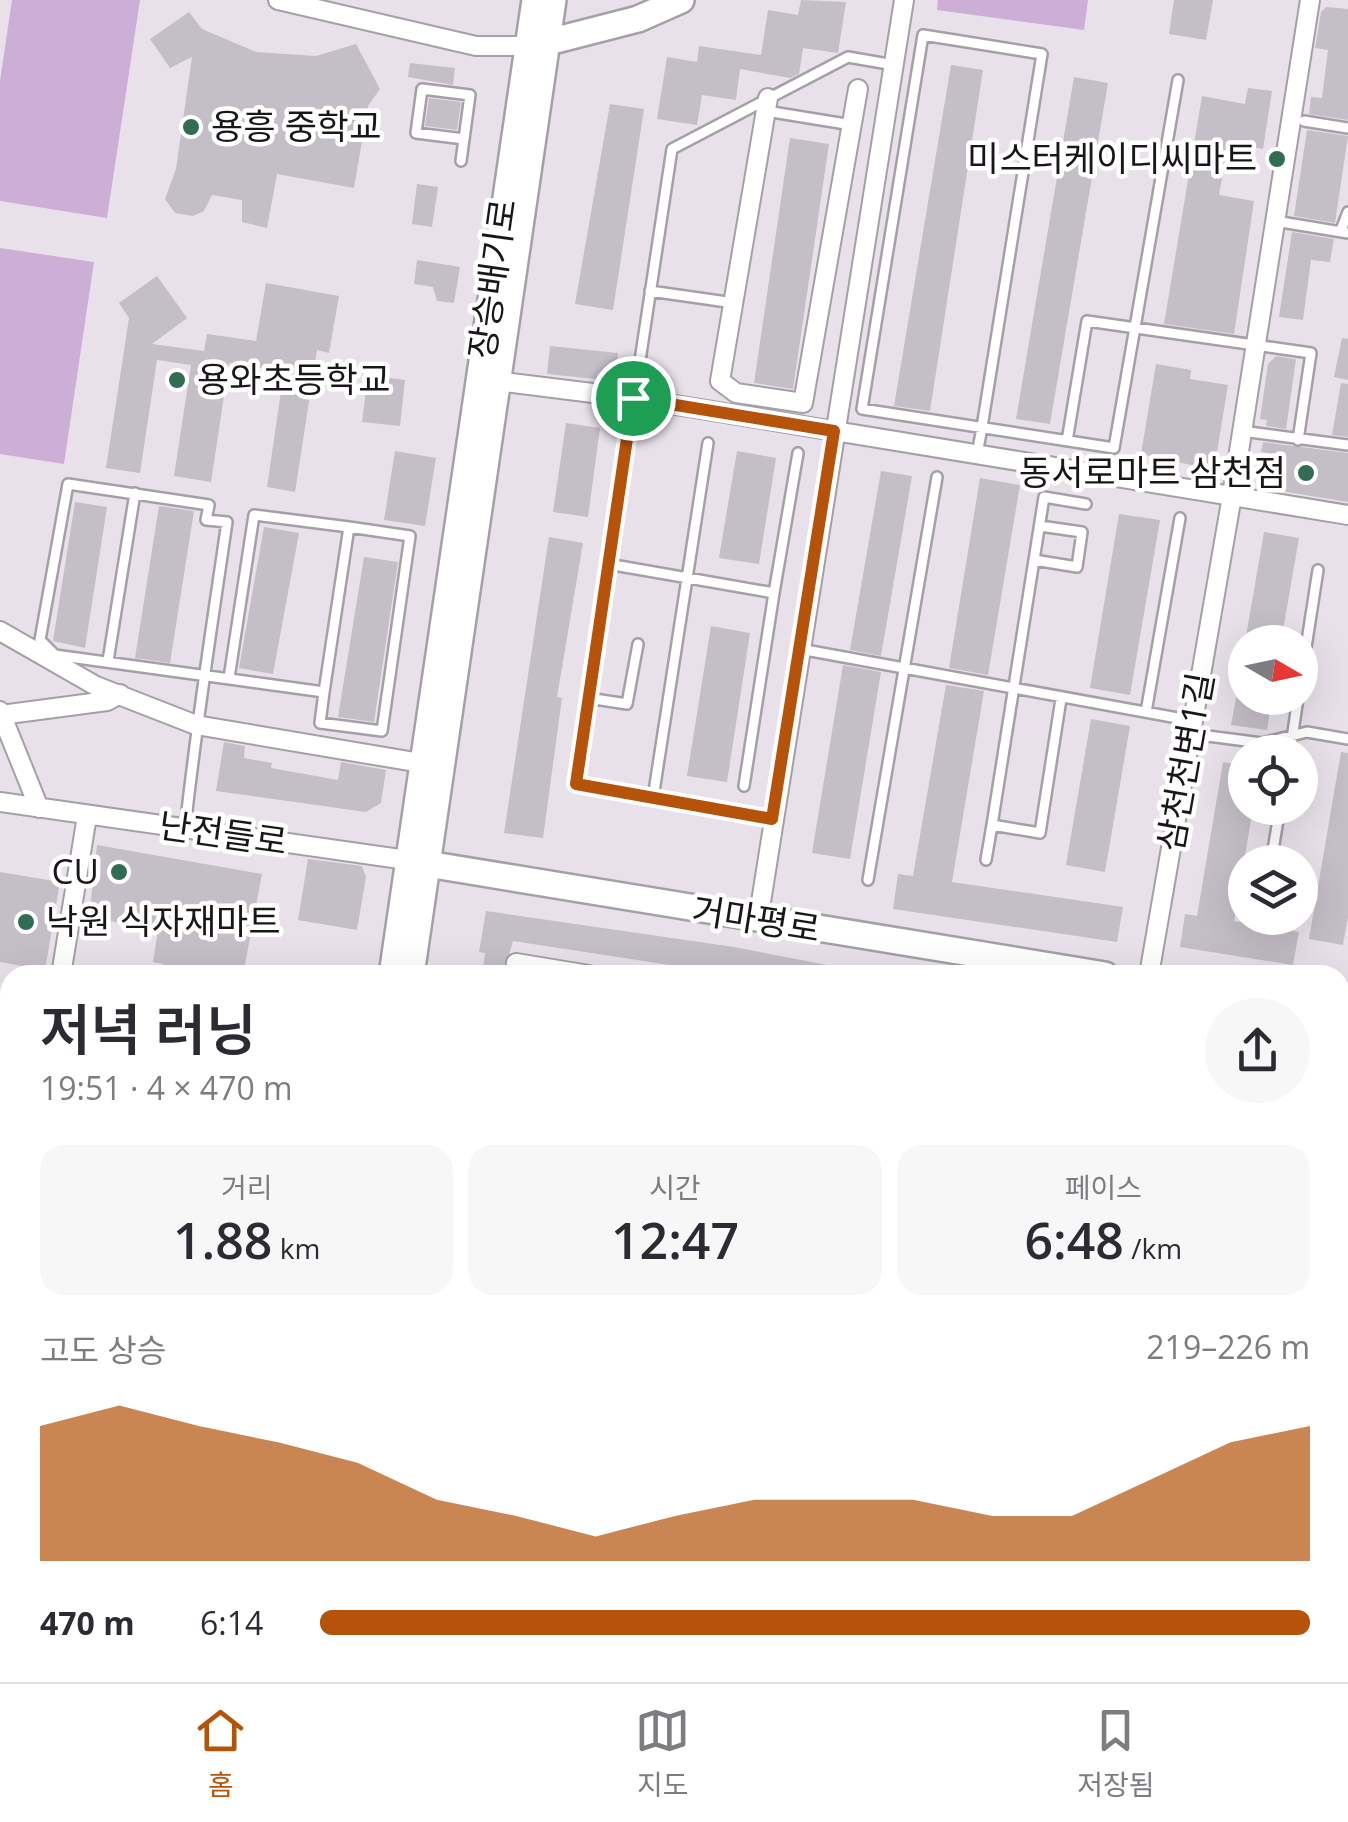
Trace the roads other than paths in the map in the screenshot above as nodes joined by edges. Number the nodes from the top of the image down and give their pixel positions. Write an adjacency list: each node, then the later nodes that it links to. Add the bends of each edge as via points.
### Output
1 (278, 0): 6 (street, via 476,46)
2 (681, 0): 6 (street, via 638,19)
3 (904, 0): 7 (street)
4 (1310, 0): 17 (street, 삼천천변1길)
5 (543, 8): 6 (street, 장승배기로)
6 (536, 45): 23 (street, 장승배기로)
7 (894, 66): 10 (lane, via 848,56); 26 (street)
8 (1178, 80): 21 (lane)
9 (858, 88): 12 (street)
10 (767, 104): 12 (lane); 19 (lane, via 672,148); 20 (street)
11 (1304, 121): 13 (lane)
12 (852, 125): 20 (street, via 803,403 736,393 720,381)
13 (1348, 128)
14 (464, 139): 14 (lane, via 470,95 422,89 416,133); 15 (lane)
15 (461, 161)
16 (1348, 212): 18 (lane)
17 (1275, 221): 18 (lane); 22 (street, 삼천천변1길)
18 (1345, 232)
19 (650, 291): 20 (lane); 24 (lane)
20 (734, 302)
21 (1135, 330): 22 (lane); 29 (lane, via 1114,448); 29 (lane, via 1087,321)
22 (1255, 344): 27 (street, 삼천천변1길); 28 (lane, via 1311,353)
23 (488, 380): 24 (street); 67 (street, 장승배기로); 77 (street, 장승배기로)
24 (633, 398): 26 (street); 43 (lane)
25 (982, 427): 25 (lane, via 1042,54 923,35 862,408); 29 (lane); 33 (lane)
26 (834, 431): 33 (street); 50 (street)
27 (1242, 432): 28 (lane); 36 (street, 삼천천변1길)
28 (1298, 440): 31 (lane)
29 (1066, 441)
30 (708, 443): 45 (lane)
31 (1348, 445)
32 (798, 453): 46 (lane)
33 (977, 454): 36 (street)
34 (937, 478): 52 (lane)
35 (135, 494): 51 (lane); 51 (lane, via 68,484 40,640 55,654); 53 (lane, via 209,504 206,520 228,522)
36 (1232, 496): 38 (street); 63 (street, 삼천천변1길)
37 (1086, 504): 40 (lane, via 1044,497)
38 (1348, 515)
39 (1180, 518): 60 (lane)
40 (1040, 526): 42 (lane); 42 (lane, via 1082,532 1077,567)
41 (349, 527): 54 (lane, via 254,515); 56 (lane); 56 (lane, via 410,536 382,731 320,723)
42 (1034, 560): 55 (lane)
43 (608, 564): 45 (lane); 58 (lane)
44 (1318, 570): 47 (lane)
45 (688, 582): 46 (lane); 69 (lane)
46 (774, 594): 68 (lane)
47 (1309, 625)
48 (0, 630): 57 (street)
49 (638, 644): 58 (lane, via 627,704)
50 (800, 649): 52 (lane); 73 (street)
51 (108, 661): 53 (lane)
52 (902, 668): 55 (lane); 78 (lane)
53 (204, 674): 54 (lane); 62 (lane)
54 (229, 678): 56 (lane)
55 (1014, 688): 59 (lane); 74 (lane)
56 (324, 692)
57 (120, 694): 61 (street, via 108,701); 62 (street)
58 (588, 698): 69 (lane, via 576,784)
59 (1061, 698): 60 (lane); 74 (lane, via 1040,833)
60 (1146, 712): 63 (lane)
61 (1, 713): 71 (street)
62 (196, 725): 67 (street); 75 (lane)
63 (1193, 727): 64 (lane); 84 (street, 삼천천변1길)
64 (1228, 735)
65 (1296, 735): 66 (lane)
66 (1348, 739)
67 (422, 763): 77 (street, 장승배기로)
68 (744, 786)
69 (653, 798): 73 (lane)
70 (0, 802): 71 (street, 난전들로)
71 (38, 808): 72 (street, 난전들로)
72 (87, 816): 75 (street, 난전들로); 80 (street)
73 (772, 819): 79 (street)
74 (992, 825): 76 (lane)
75 (185, 829): 77 (street, 난전들로)
76 (986, 860)
77 (417, 862): 79 (street, 거마평로); 81 (street, 장승배기로); 82 (street, 장승배기로)
78 (868, 880)
79 (758, 921): 83 (street, 거마평로)
80 (63, 965)
81 (394, 965)
82 (412, 965)
83 (1019, 965)
84 (1151, 965)

